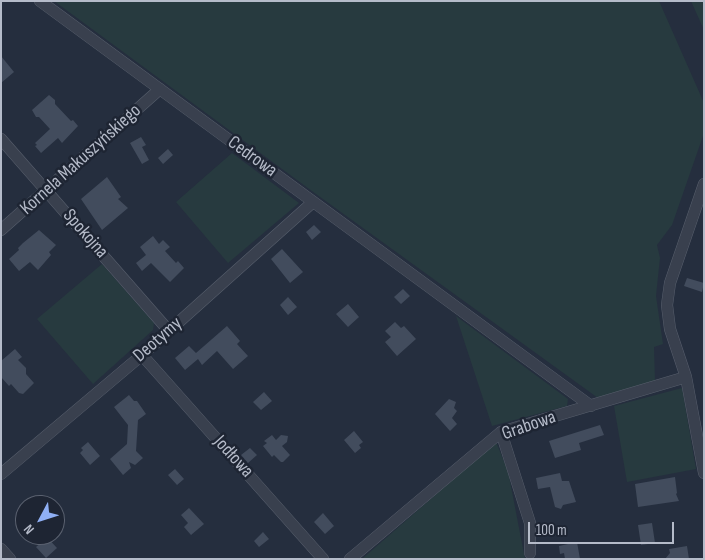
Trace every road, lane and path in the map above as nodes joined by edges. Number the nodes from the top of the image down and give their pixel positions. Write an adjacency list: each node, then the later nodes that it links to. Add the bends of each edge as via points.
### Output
1 (40, 1): 2 (street, Cedrowa)
2 (160, 90): 5 (street, Kornela Makuszyńskiego); 6 (street, Cedrowa)
3 (1, 139): 5 (street, Spokojna)
4 (704, 184): 10 (street, via 667,293 670,329)
5 (47, 190): 7 (street, Kornela Makuszyńskiego); 8 (street, Spokojna)
6 (313, 202): 8 (street, Deotymy); 11 (street, Cedrowa)
7 (1, 230)
8 (169, 331): 9 (street, Deotymy)
9 (142, 355): 15 (street, Deotymy); 19 (street, Jodłowa)
10 (686, 377): 11 (street, Grabowa); 12 (street)
11 (591, 406): 13 (street, Grabowa)
12 (700, 431): 14 (street)
13 (501, 432): 17 (street, via 530,523); 20 (street, Grabowa)
14 (704, 472)
15 (1, 474)
16 (1, 549): 18 (street)
17 (530, 553)
18 (10, 559)
19 (323, 559)
20 (350, 559)

